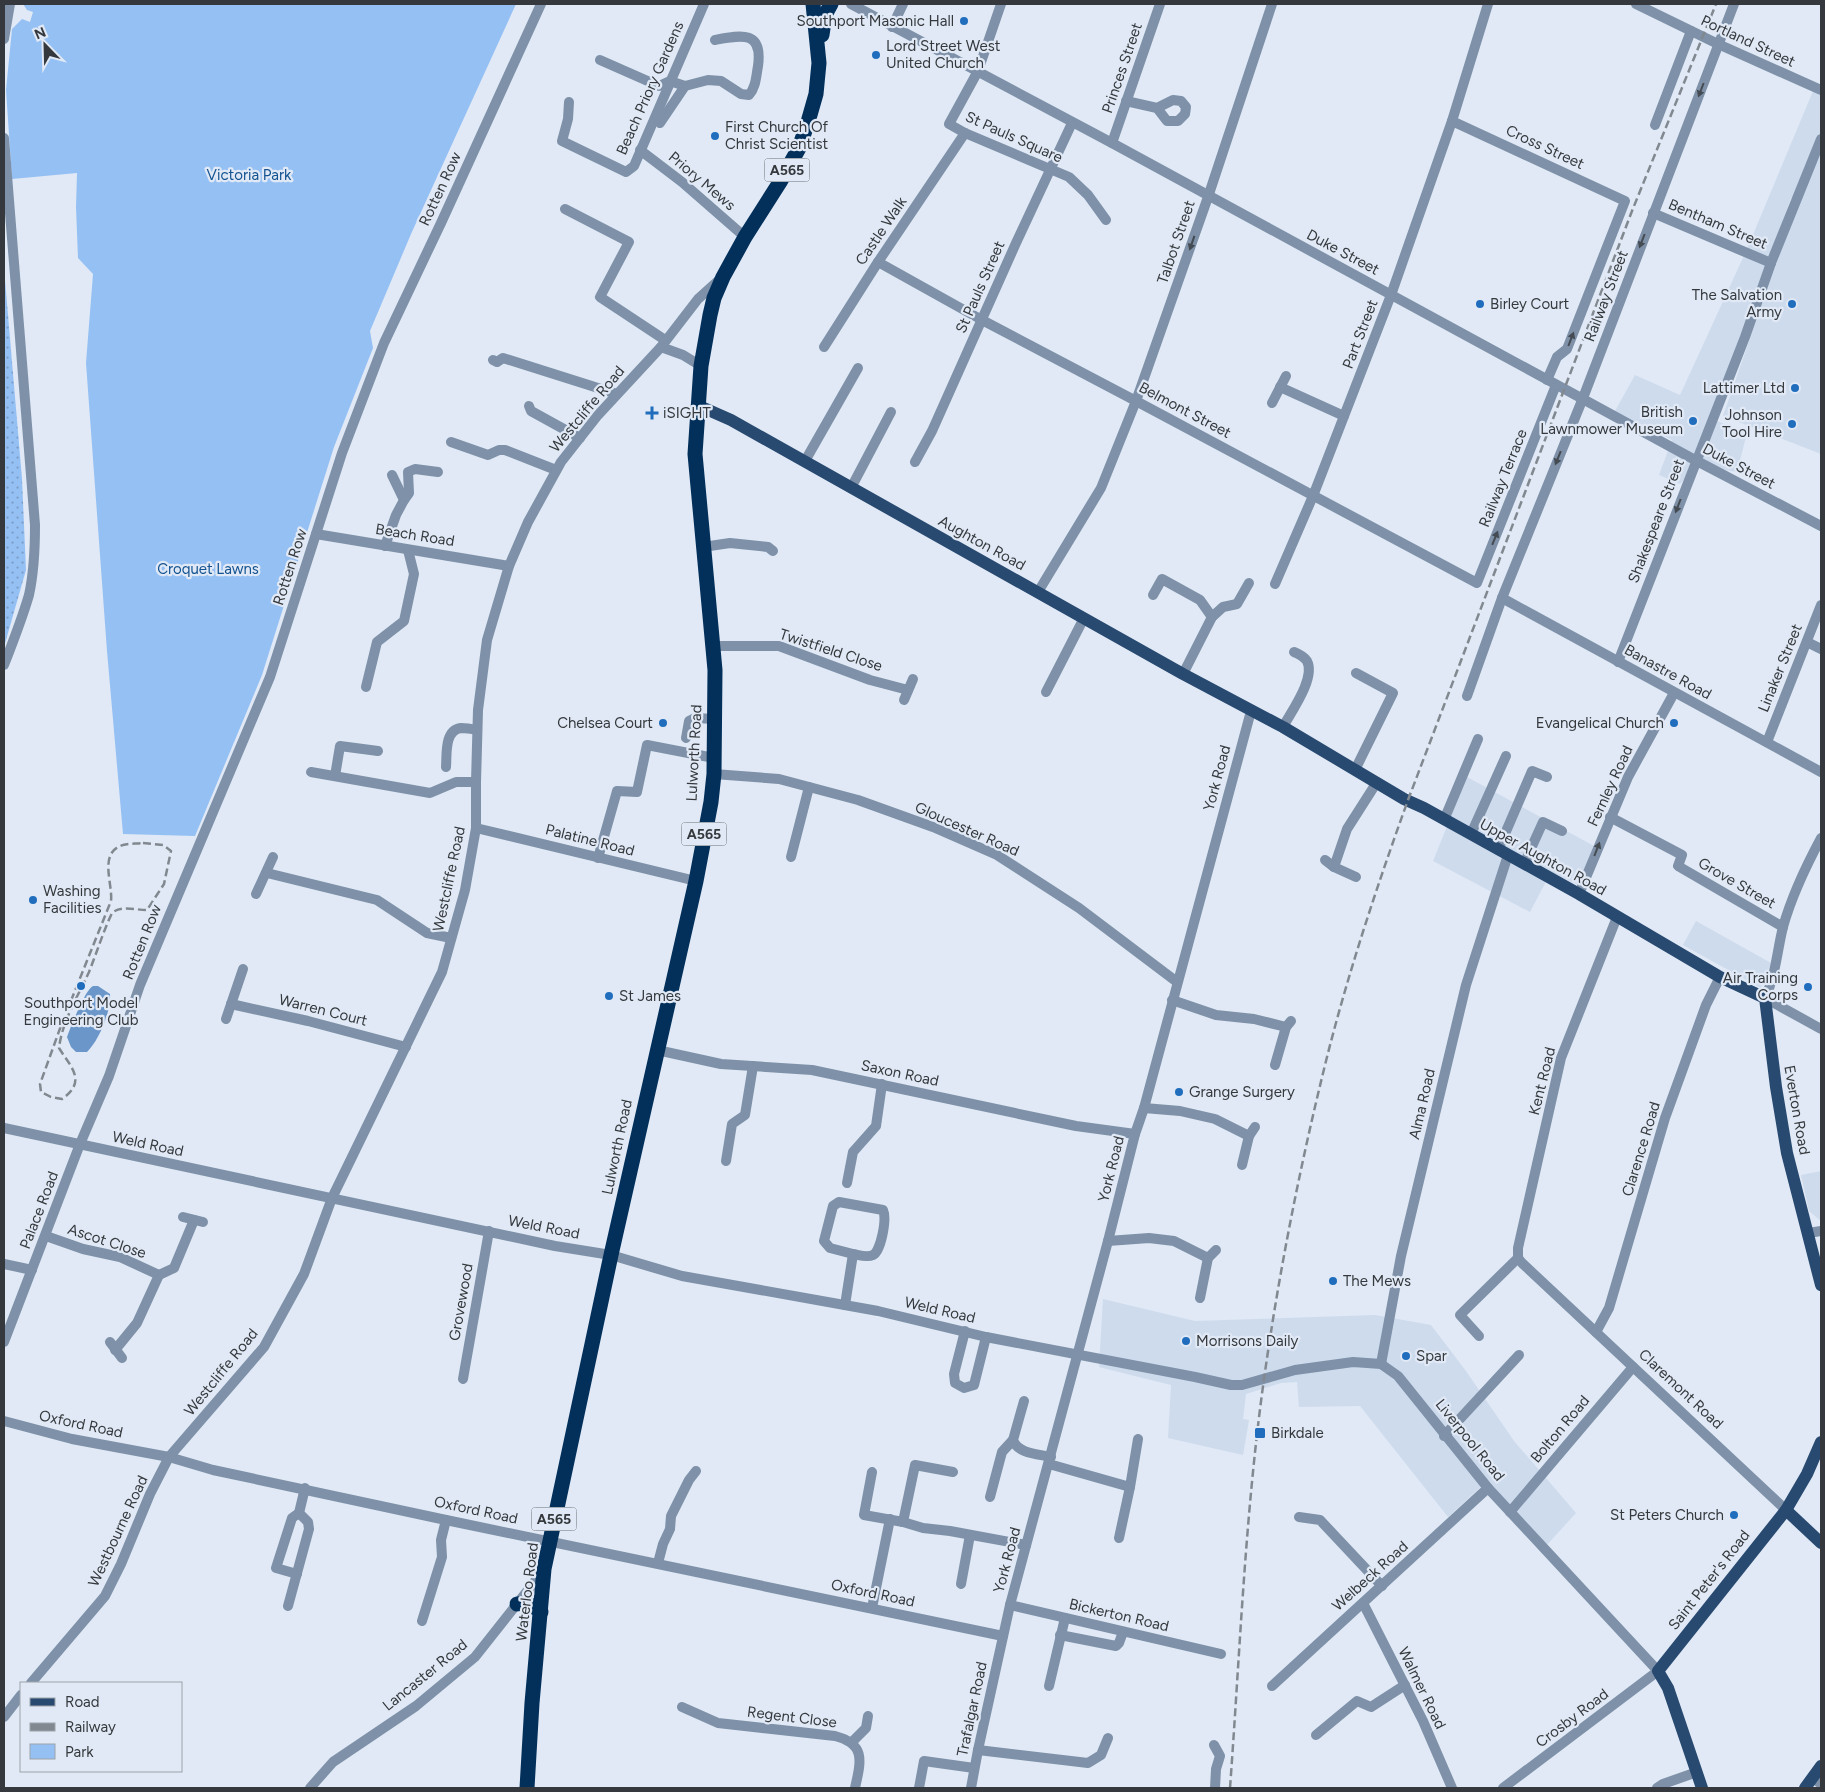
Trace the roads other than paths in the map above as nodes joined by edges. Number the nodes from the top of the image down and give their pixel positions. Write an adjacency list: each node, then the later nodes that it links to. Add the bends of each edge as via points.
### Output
1 (10, 4): 16 (street)
2 (541, 4): 77 (street, Rotten Row, via 384,343 342,453)
3 (704, 4): 22 (street, Beach Priory Gardens)
4 (813, 4): 19 (highway, A565)
5 (830, 4): 19 (highway, A565)
6 (851, 4): 14 (street, Duke Street)
7 (903, 4): 14 (street)
8 (1001, 4): 21 (street)
9 (1160, 4): 25 (street, Princes Street)
10 (1272, 4): 38 (street, Talbot Street)
11 (1488, 4): 28 (street, Part Street)
12 (1636, 4): 15 (street, Portland Street)
13 (1734, 4): 18 (street, Railway Street)
14 (892, 27): 21 (street, Duke Street)
15 (1691, 31): 18 (street, Portland Street); 31 (street)
16 (4, 39)
17 (715, 40): 23 (street, via 741,35 755,41 759,55 754,88 749,95 741,94 721,81 708,80)
18 (1718, 44): 24 (street, Portland Street); 41 (street, Railway Street, one-way to 41)
19 (819, 52): 43 (highway, A565, via 816,94 799,148)
20 (600, 60): 22 (street, via 659,86)
21 (978, 71): 30 (street, Duke Street); 32 (street, St Pauls Square, via 949,124)
22 (670, 81): 23 (street); 36 (street, Beach Priory Gardens)
23 (686, 86): 29 (street)
24 (1821, 90)
25 (1126, 101): 27 (street); 35 (street, Princes Street)
26 (569, 102): 36 (street, Beach Priory Gardens, via 562,142 626,172 634,166)
27 (1157, 108)
28 (1452, 121): 39 (street, Cross Street); 47 (street, Part Street)
29 (660, 123)
30 (1072, 123): 35 (street, Duke Street); 37 (street, St Pauls Street)
31 (1655, 125)
32 (965, 134): 37 (street, St Pauls Square); 44 (street, Castle Walk)
33 (4, 138): 97 (street, via 35,525 29,593)
34 (1821, 140): 45 (street, Shakespeare Street)
35 (1112, 143): 38 (street, Duke Street)
36 (640, 150): 43 (street, Priory Mews)
37 (1050, 170): 42 (street, St Pauls Square, via 1069,177 1088,195); 48 (street, St Pauls Street)
38 (1208, 197): 47 (street, Duke Street); 59 (street, Talbot Street, one-way to 59)
39 (1625, 201): 55 (street, Railway Terrace, one-way to 39, via 1557,357 1568,349)
40 (565, 209): 49 (street, via 629,242 600,298)
41 (1653, 213): 45 (street, Bentham Street); 58 (street, Railway Street, one-way to 58)
42 (1106, 220)
43 (745, 237): 46 (highway, A565)
44 (878, 262): 48 (street, Belmont Street); 50 (street, Castle Walk)
45 (1771, 263): 67 (street, Shakespeare Street)
46 (723, 277): 49 (street, Westcliffe Road, via 698,299); 52 (highway, Lulworth Road / A565, via 714,298)
47 (1391, 295): 55 (street, Duke Street); 64 (street, Part Street)
48 (982, 320): 59 (street, Belmont Street); 69 (street, St Pauls Street)
49 (663, 343): 52 (street); 57 (street, Westcliffe Road)
50 (824, 347)
51 (493, 360): 57 (street, via 497,362 503,358)
52 (701, 366): 61 (highway, Lulworth Road / A565)
53 (858, 368): 68 (street)
54 (1286, 376): 56 (street)
55 (1552, 382): 58 (street, Duke Street); 84 (street, Railway Terrace, one-way to 55)
56 (1280, 387): 60 (street); 64 (street)
57 (617, 394): 65 (street, Westcliffe Road)
58 (1583, 398): 67 (street, Duke Street); 88 (street, Railway Street, one-way to 88)
59 (1136, 401): 74 (street, Belmont Street); 86 (street, Talbot Street, via 1102,488)
60 (1272, 403)
61 (697, 405): 68 (main road, Aughton Road); 79 (highway, Lulworth Road / A565, via 695,454)
62 (529, 406): 65 (street, via 531,411)
63 (891, 412): 73 (street)
64 (1344, 416): 74 (street, Part Street)
65 (580, 438): 70 (street, Westcliffe Road)
66 (451, 442): 70 (street, via 488,455 505,450)
67 (1695, 460): 76 (street, Duke Street); 96 (street, Shakespeare Street, one-way to 96)
68 (805, 461): 73 (main road, Aughton Road)
69 (915, 462)
70 (556, 470): 82 (street, Westcliffe Road)
71 (438, 472): 75 (street, via 415,469 408,472 409,493)
72 (392, 475): 75 (street)
73 (850, 488): 86 (main road, Aughton Road)
74 (1313, 496): 84 (street, Belmont Street); 85 (street, Part Street)
75 (404, 500): 78 (street)
76 (1821, 526)
77 (316, 534): 78 (street, Beach Road); 162 (street, Rotten Row, via 270,677 140,985 109,1076)
78 (385, 546): 80 (street, Beach Road)
79 (703, 547): 81 (street, via 730,543 768,547); 93 (highway, Lulworth Road / A565)
80 (408, 550): 82 (street, Beach Road); 101 (street, via 414,574 404,621 377,642)
81 (773, 551)
82 (509, 566): 108 (street, Westcliffe Road, via 487,640)
83 (1249, 582): 90 (street, via 1236,604 1223,607)
84 (1477, 583)
85 (1275, 584)
86 (1038, 592): 91 (main road, Aughton Road)
87 (1153, 595): 90 (street, via 1162,578 1200,600)
88 (1502, 598): 96 (street, Banastre Road); 104 (street, Railway Street)
89 (1821, 605): 92 (street, Linaker Street)
90 (1212, 617): 99 (street)
91 (1084, 618): 99 (main road, Aughton Road); 102 (street)
92 (1807, 642): 94 (street); 111 (street, Linaker Street)
93 (713, 646): 100 (street, Twistfield Close, via 779,646 906,695); 106 (highway, Lulworth Road / A565)
94 (1821, 649)
95 (1294, 652): 107 (street, via 1306,659 1308,681)
96 (1618, 662): 103 (street, Banastre Road)
97 (4, 665)
98 (1356, 673): 116 (street, via 1393,694)
99 (1183, 674): 105 (main road, Aughton Road)
100 (913, 679)
101 (366, 687)
102 (1046, 692)
103 (1674, 693): 111 (street, Banastre Road); 125 (street, Fernley Road, via 1628,776)
104 (1467, 696)
105 (1251, 711): 107 (main road, Upper Aughton Road); 148 (street, York Road)
106 (714, 719): 109 (street, via 695,718 689,721); 114 (highway, Lulworth Road / A565)
107 (1283, 727): 116 (main road, Upper Aughton Road)
108 (477, 730): 115 (street, via 460,728 453,731 449,737); 122 (street, Westcliffe Road)
109 (686, 738)
110 (1478, 739): 126 (street)
111 (1766, 742): 118 (street, Banastre Road)
112 (378, 751): 120 (street, via 340,746)
113 (1506, 756): 129 (street)
114 (714, 758): 119 (highway, Lulworth Road / A565); 134 (street, via 647,745 637,792 616,791)
115 (446, 767)
116 (1355, 770): 123 (main road, Upper Aughton Road)
117 (311, 772): 120 (street)
118 (1821, 772)
119 (714, 774): 124 (street, Gloucester Road, via 779,779); 140 (highway, Lulworth Road / A565)
120 (335, 776): 122 (street, via 430,793 456,782)
121 (1547, 778): 131 (street, Alma Road, via 1532,771)
122 (476, 782): 127 (street, Westcliffe Road)
123 (1377, 782): 126 (main road, Upper Aughton Road); 137 (street, via 1347,829)
124 (809, 787): 133 (street); 148 (street, Gloucester Road, via 858,800 933,827 997,855 1079,908)
125 (1610, 817): 142 (street, Fernley Road, one-way to 125); 144 (street, Grove Street, via 1682,855 1678,866)
126 (1444, 820): 129 (main road, Upper Aughton Road)
127 (476, 828): 134 (street, Palatine Road); 145 (street, Westcliffe Road, via 465,890)
128 (1562, 831): 136 (street, via 1543,822)
129 (1471, 834): 131 (main road, Upper Aughton Road)
130 (1821, 838): 144 (street, via 1802,872)
131 (1503, 852): 136 (main road, Upper Aughton Road); 192 (street, Alma Road, via 1466,985 1401,1256)
132 (273, 857): 138 (street)
133 (790, 857)
134 (598, 858): 140 (street, Palatine Road)
135 (1325, 860): 137 (street)
136 (1524, 864): 142 (main road, Upper Aughton Road)
137 (1334, 867): 139 (street)
138 (267, 874): 141 (street); 145 (street, via 377,900 426,933)
139 (1356, 877)
140 (696, 881): 155 (highway, Lulworth Road / A565)
141 (256, 894)
142 (1578, 894): 143 (main road, Upper Aughton Road)
143 (1617, 917): 147 (main road, Upper Aughton Road); 177 (street, Kent Road, via 1561,1058)
144 (1783, 927): 149 (street, via 1772,984)
145 (451, 938): 154 (street, Westcliffe Road, via 442,972)
146 (243, 969): 151 (street)
147 (1720, 977): 149 (main road, Upper Aughton Road); 185 (street, Clarence Road, via 1706,1005 1665,1118 1609,1308)
148 (1176, 982): 150 (street, York Road)
149 (1765, 998): 153 (street, Upper Aughton Road); 170 (main road, Everton Road, via 1787,1153)
150 (1172, 1000): 156 (street, via 1216,1015 1288,1024); 159 (street, York Road)
151 (232, 1004): 152 (street); 154 (street, Warren Court)
152 (226, 1018)
153 (1821, 1029)
154 (406, 1047): 166 (street, Westcliffe Road)
155 (657, 1050): 157 (street, Saxon Road, via 721,1064); 175 (highway, Lulworth Road / A565)
156 (1275, 1065)
157 (753, 1066): 158 (street, Saxon Road, via 812,1070); 163 (street, via 745,1115 732,1124)
158 (882, 1084): 161 (street, Saxon Road, via 1076,1126); 165 (street, via 876,1126 852,1152)
159 (1144, 1108): 161 (street, York Road); 164 (street, via 1180,1111 1252,1132)
160 (4, 1128): 162 (street, Weld Road)
161 (1135, 1134): 172 (street, York Road)
162 (80, 1144): 166 (street, Weld Road); 171 (street, Palace Road)
163 (726, 1161)
164 (1242, 1165)
165 (847, 1183)
166 (332, 1198): 168 (street, Weld Road); 201 (street, Westcliffe Road, via 304,1274 264,1347)
167 (184, 1217): 180 (street, Ascot Close, via 198,1221 174,1268)
168 (489, 1231): 175 (street, Weld Road); 194 (street, Grovewood)
169 (1821, 1231): 170 (street)
170 (1808, 1233): 181 (main road, Everton Road)
171 (46, 1236): 179 (street, Palace Road); 180 (street, Ascot Close, via 120,1258)
172 (1108, 1241): 176 (street, via 1149,1238 1174,1241); 190 (street, York Road)
173 (1216, 1250): 176 (street)
174 (853, 1254): 174 (street, via 830,1248 824,1241 833,1206 838,1202 883,1210 885,1214 878,1250 868,1257); 183 (street)
175 (611, 1255): 183 (street, Weld Road, via 682,1276); 219 (highway, Waterloo Road / A565)
176 (1208, 1258): 182 (street)
177 (1518, 1258): 185 (street, Claremont Road); 186 (street, via 1460,1315)
178 (4, 1264): 179 (street)
179 (32, 1270): 188 (street, Palace Road)
180 (159, 1275): 189 (street, Ascot Close, via 137,1322)
181 (1821, 1285)
182 (1200, 1298)
183 (845, 1305): 184 (street, Weld Road)
184 (965, 1331): 187 (street, Weld Road); 187 (street, via 954,1374 955,1382 964,1388 974,1385)
185 (1596, 1332): 193 (street, Claremont Road)
186 (1479, 1336)
187 (986, 1337): 190 (street, Weld Road)
188 (4, 1342)
189 (116, 1350)
190 (1078, 1355): 192 (street, via 1231,1385 1353,1362); 202 (street, York Road)
191 (1520, 1355): 197 (street)
192 (1381, 1364): 197 (street, Liverpool Road, via 1398,1376)
193 (1633, 1366): 210 (street, Claremont Road); 211 (street, Bolton Road)
194 (464, 1379)
195 (1024, 1401): 199 (street)
196 (4, 1421): 201 (street, Oxford Road, via 72,1440)
197 (1444, 1436): 208 (street, Liverpool Road)
198 (1138, 1438): 206 (street)
199 (1013, 1440): 202 (street, via 1021,1450); 209 (street, via 1002,1452)
200 (1821, 1442): 210 (main road)
201 (169, 1457): 207 (street, Oxford Road, via 213,1470); 240 (street, Westbourne Road, via 105,1596)
202 (1050, 1460): 206 (street); 221 (street, York Road)
203 (696, 1471): 222 (street, via 671,1516 670,1529)
204 (872, 1472): 214 (street, via 864,1515)
205 (952, 1472): 216 (street, via 915,1465)
206 (1130, 1487): 218 (street)
207 (305, 1488): 212 (street); 215 (street, Oxford Road)
208 (1488, 1488): 211 (street, Liverpool Road); 226 (street, Welbeck Road)
209 (990, 1497)
210 (1786, 1510): 220 (main road, Claremont Road); 239 (main road, Saint Peter's Road)
211 (1510, 1512): 239 (street, Liverpool Road)
212 (299, 1513): 224 (street, via 308,1522 309,1529); 224 (street, via 292,1518 276,1568)
213 (1299, 1518): 226 (street, via 1320,1520)
214 (890, 1519): 216 (street); 231 (street)
215 (446, 1520): 219 (street, Oxford Road); 234 (street, via 441,1540 442,1556)
216 (903, 1522): 217 (street)
217 (970, 1535): 221 (street); 225 (street)
218 (1119, 1538)
219 (550, 1540): 222 (street, Oxford Road); 223 (highway, Waterloo Road / A565)
220 (1821, 1543)
221 (1026, 1545): 229 (street, York Road)
222 (658, 1563): 231 (street, Oxford Road)
223 (544, 1569): 228 (street, Lancaster Road); 232 (highway, Waterloo Road / A565)
224 (297, 1574): 230 (street)
225 (961, 1584)
226 (1382, 1586): 227 (street, Welbeck Road)
227 (1363, 1603): 241 (street, Walmer Road); 243 (street, Welbeck Road)
228 (517, 1604): 232 (highway, via 525,1603); 257 (street, Lancaster Road, via 475,1657 416,1706 333,1762)
229 (1010, 1605): 233 (street, Bickerton Road); 237 (street, York Road)
230 (288, 1606)
231 (872, 1608): 237 (street, Oxford Road)
232 (541, 1612): 258 (highway, Waterloo Road / A565)
233 (1065, 1618): 235 (street, Bickerton Road); 236 (street)
234 (422, 1621)
235 (1124, 1632): 236 (street, via 1116,1646); 238 (street, Bickerton Road)
236 (1060, 1635): 242 (street)
237 (1002, 1636): 252 (street, Trafalgar Road)
238 (1221, 1654)
239 (1658, 1671): 255 (main road, Liverpool Road, via 1668,1688); 264 (street, Crosby Road)
240 (32, 1682)
241 (1405, 1685): 248 (street, via 1371,1707 1357,1701); 263 (street, Walmer Road)
242 (1049, 1686)
243 (1272, 1686)
244 (20, 1696): 247 (street)
245 (682, 1707): 250 (street, Regent Close, via 718,1724 835,1736)
246 (868, 1716): 250 (street, via 866,1728)
247 (4, 1717)
248 (1316, 1735)
249 (1108, 1738): 252 (street, via 1101,1755 1088,1763)
250 (852, 1742): 259 (street, Regent Close, via 860,1756)
251 (1214, 1745): 262 (street, via 1220,1756)
252 (978, 1750): 254 (street, Trafalgar Road)
253 (1821, 1766): 256 (main road)
254 (974, 1768): 260 (street, via 924,1761); 261 (street, Trafalgar Road)
255 (1697, 1772): 265 (street); 266 (main road, Liverpool Road)
256 (1817, 1781): 267 (main road)
257 (310, 1788)
258 (527, 1788)
259 (855, 1788)
260 (919, 1788)
261 (971, 1788)
262 (1215, 1788)
263 (1452, 1788)
264 (1503, 1788)
265 (1657, 1788)
266 (1702, 1788)
267 (1805, 1788)

